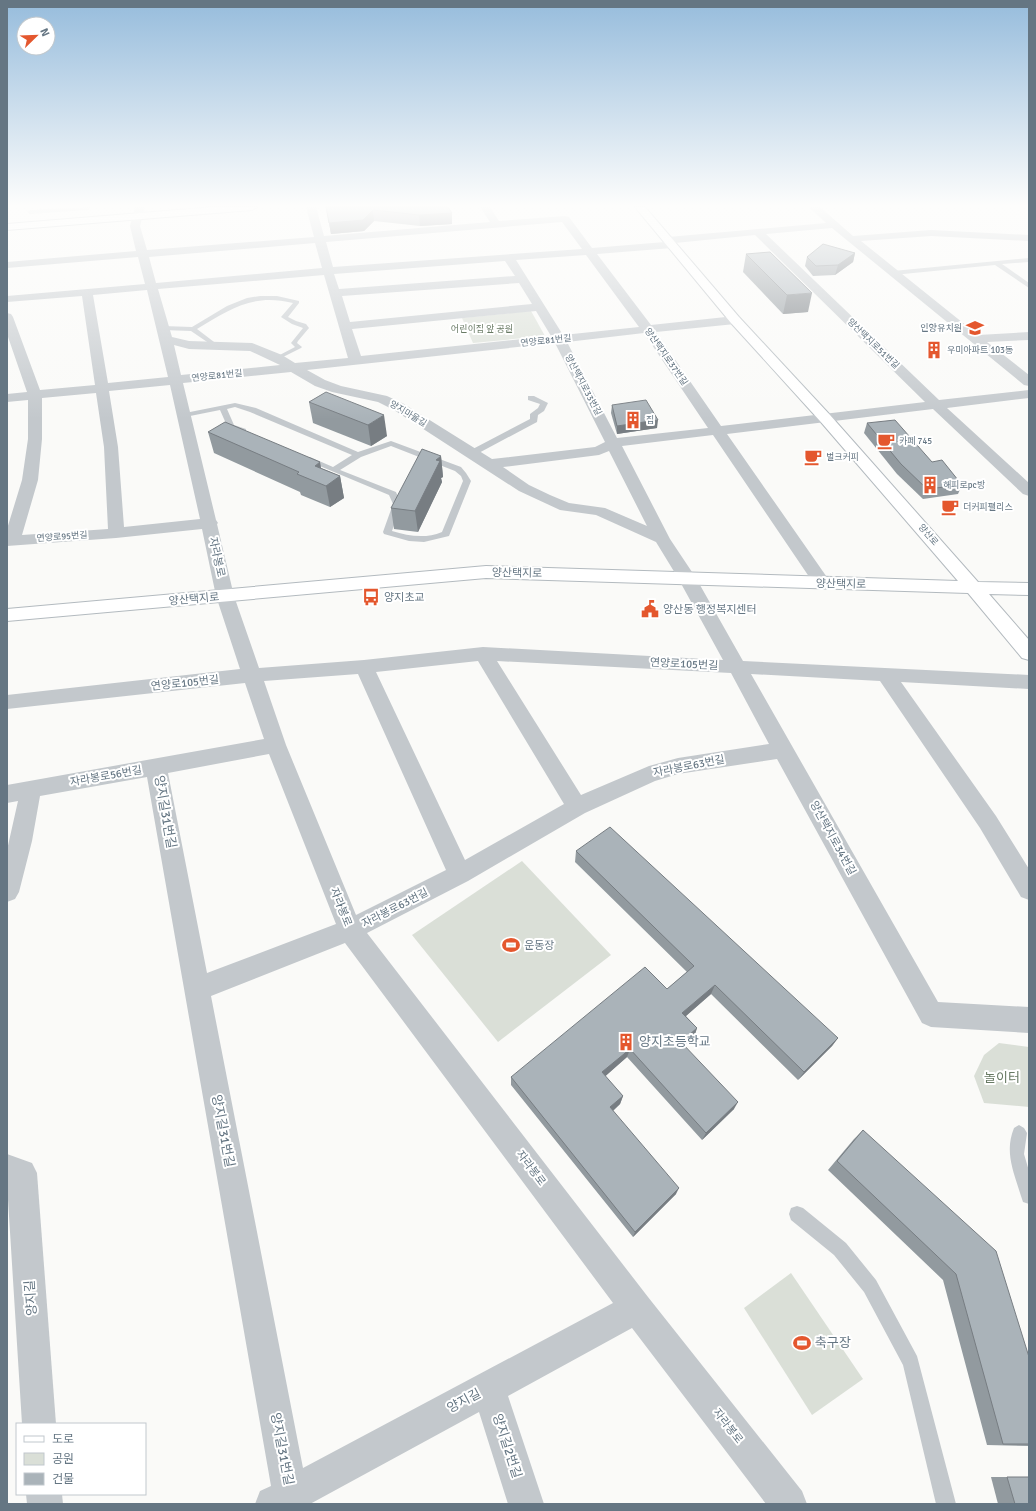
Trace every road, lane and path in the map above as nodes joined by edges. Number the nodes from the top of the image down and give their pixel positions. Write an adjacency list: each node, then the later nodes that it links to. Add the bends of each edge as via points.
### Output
1 (148, 278): 11 (street, 자라봉로)
2 (256, 278): 11 (street)
3 (330, 278): 13 (street)
4 (609, 278): 20 (street, 양산택지로37번길)
5 (700, 278): 18 (street, 양산로)
6 (805, 278): 36 (street, 양산택지로51번길)
7 (899, 278): 24 (street)
8 (1017, 278): 10 (lane)
9 (523, 279): 13 (street); 15 (street, 양산택지로33번길)
10 (1029, 286)
11 (151, 287): 12 (street); 21 (street, 자라봉로)
12 (87, 292): 14 (street); 31 (street)
13 (335, 293): 17 (street)
14 (7, 299)
15 (539, 307): 17 (street); 23 (street, 양산택지로33번길)
16 (7, 317): 33 (street)
17 (344, 320): 27 (street)
18 (735, 320): 20 (street, 연양로81번길); 39 (street, 양산로)
19 (193, 328): 21 (lane); 25 (lane); 26 (lane, via 224,310 256,298 270,297 298,302 284,317 306,328 295,340 294,344 299,348)
20 (648, 330): 23 (street, 연양로81번길); 40 (street, 양산택지로37번길)
21 (165, 334): 25 (street, 양지마을길, via 189,345); 29 (street, 자라봉로)
22 (1029, 336): 24 (street)
23 (559, 339): 27 (street, 연양로81번길); 42 (street, 양산택지로33번길)
24 (976, 339): 30 (street)
25 (216, 346): 26 (street, 양지마을길, via 252,347)
26 (277, 358): 28 (street, 양지마을길)
27 (356, 361): 28 (street, 연양로81번길)
28 (294, 368): 29 (street, 연양로81번길); 43 (street, 양지마을길, via 320,383 390,402)
29 (175, 380): 31 (street, 연양로81번길); 38 (street, 자라봉로)
30 (1029, 382)
31 (102, 388): 33 (street, 연양로81번길); 50 (street, via 111,447)
32 (1029, 394): 36 (street)
33 (35, 396): 34 (street, 연양로81번길); 52 (street, via 35,440 30,480)
34 (7, 398)
35 (531, 398): 43 (lane, via 544,403 534,414 534,420)
36 (936, 405): 39 (street); 48 (street, 양산택지로51번길)
37 (223, 408): 38 (lane); 41 (lane, via 231,426); 45 (lane, via 235,405 252,410)
38 (185, 415): 49 (street, 자라봉로)
39 (825, 418): 40 (street); 55 (street, 양산로)
40 (717, 431): 42 (street); 54 (street, 양산택지로37번길)
41 (253, 436)
42 (613, 443): 46 (street, via 599,450); 51 (street, 양산택지로33번길)
43 (472, 453): 46 (street, 양지마을길)
44 (297, 455): 47 (lane)
45 (358, 455): 47 (lane); 47 (lane, via 391,443 462,472 467,481 446,534 425,540 387,532 397,504 393,494)
46 (489, 464): 51 (street, 양지마을길, via 524,488 544,498 566,506 599,511)
47 (334, 470)
48 (1029, 491)
49 (210, 523): 50 (street, 연양로95번길); 57 (street, 자라봉로)
50 (116, 533): 52 (street, 연양로95번길)
51 (662, 539): 53 (street, 양산택지로33번길)
52 (9, 540)
53 (687, 578): 54 (street, 양산택지로); 57 (street, 양산택지로, via 480,573); 62 (street, 양산택지로34번길)
54 (822, 583): 55 (street, 양산택지로)
55 (973, 587): 56 (street, 양산택지로); 59 (street, 양산로)
56 (1029, 589)
57 (225, 596): 58 (street, 양산택지로); 64 (street, 자라봉로)
58 (7, 615)
59 (1029, 653)
60 (483, 654): 61 (street, 연양로105번길); 62 (street, 연양로105번길); 72 (street)
61 (364, 667): 64 (street, 연양로105번길); 73 (street)
62 (737, 667): 63 (street, 연양로105번길); 68 (street, 양산택지로34번길)
63 (886, 675): 65 (street, 연양로105번길); 74 (street, via 988,822)
64 (251, 676): 66 (street, 연양로105번길); 67 (street, 자라봉로)
65 (1029, 682)
66 (7, 702)
67 (276, 745): 69 (street, 자라봉로56번길); 76 (street, 자라봉로)
68 (783, 750): 72 (street, 자라봉로63번길, via 678,766 649,774); 78 (street, 양산택지로34번길, via 932,1014)
69 (156, 767): 70 (street, 자라봉로56번길); 77 (street, 양지길31번길)
70 (31, 789): 71 (street, 자라봉로56번길); 75 (street)
71 (7, 794)
72 (577, 807): 73 (street, 자라봉로63번길)
73 (460, 874): 76 (street, 자라봉로63번길)
74 (1029, 890)
75 (7, 892)
76 (350, 930): 77 (street, 자라봉로63번길); 83 (street, 자라봉로)
77 (197, 989): 86 (street, 양지길31번길)
78 (1029, 1020)
79 (1019, 1133): 81 (lane, via 1016,1154)
80 (14, 1171): 85 (street, 양지길)
81 (1029, 1196)
82 (797, 1214): 89 (lane, via 840,1249 870,1286 911,1362)
83 (637, 1308): 84 (street, 양지길); 88 (street, 자라봉로)
84 (488, 1388): 86 (street, 양지길); 87 (street, 양지길2번길)
85 (39, 1423)
86 (285, 1501)
87 (526, 1504)
88 (789, 1504)
89 (946, 1504)

